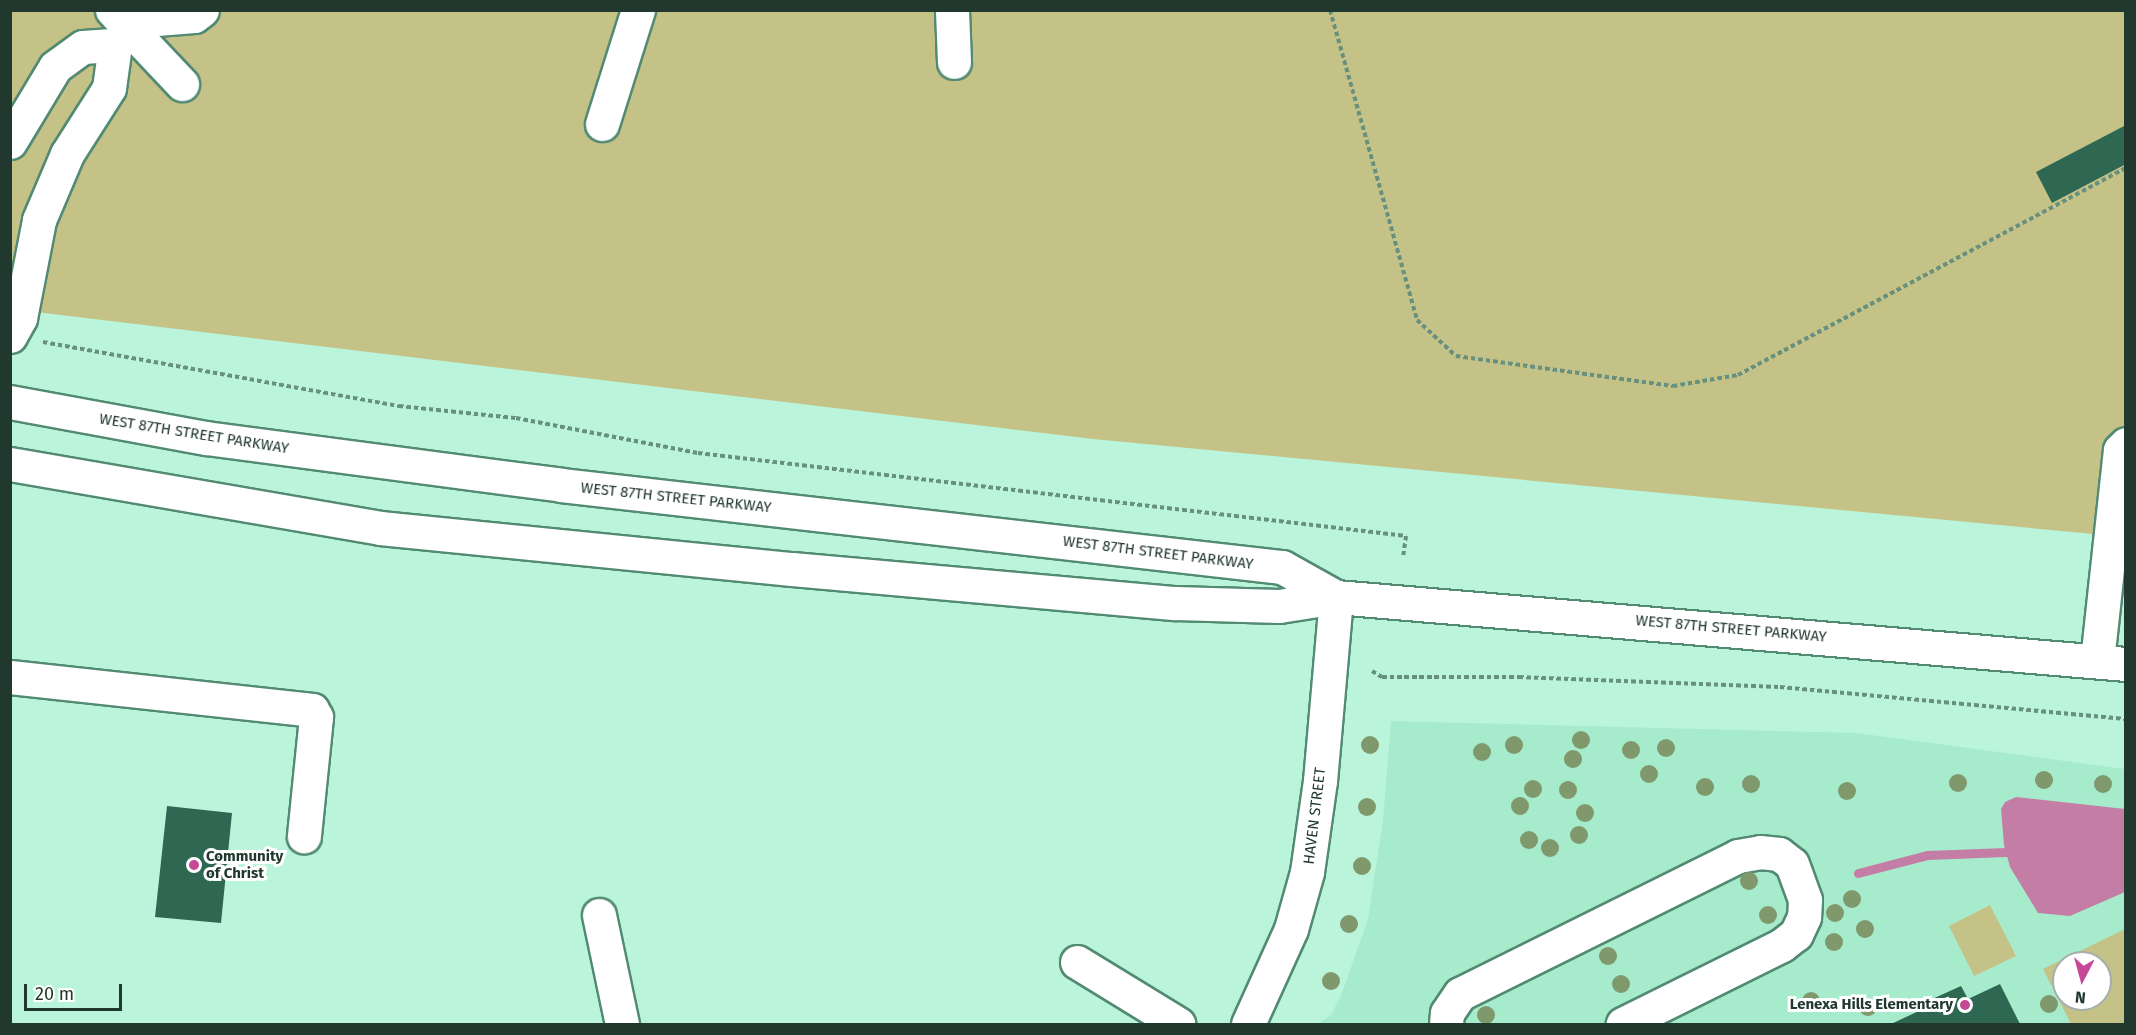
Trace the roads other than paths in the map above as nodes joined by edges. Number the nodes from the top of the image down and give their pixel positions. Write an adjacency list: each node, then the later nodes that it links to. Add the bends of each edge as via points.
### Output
1 (202, 10): 4 (main road, via 194,16)
2 (639, 10): 7 (main road)
3 (952, 10): 5 (main road)
4 (130, 23): 6 (main road); 8 (main road, via 83,47 55,67); 9 (main road, via 109,88 67,154 39,220 20,318)
5 (954, 62)
6 (182, 84)
7 (602, 124)
8 (10, 142)
9 (26, 339)
10 (10, 402): 13 (main road, WEST 87TH STREET PARKWAY, via 206,438 549,483 1282,567)
11 (2126, 444): 14 (main road, via 2120,450)
12 (10, 464): 13 (main road, WEST 87TH STREET PARKWAY, via 380,528 1175,603 1279,606)
13 (1336, 597): 14 (main road, WEST 87TH STREET PARKWAY); 21 (main road, HAVEN STREET, via 1320,781 1307,872 1291,929)
14 (2111, 662)
15 (10, 677): 16 (main road, via 312,710 316,717)
16 (304, 836)
17 (599, 915): 19 (main road)
18 (1077, 962): 20 (main road)
19 (622, 1024)
20 (1178, 1024)
21 (1248, 1024)
22 (1446, 1024): 23 (main road, via 1447,1013 1461,994 1738,856 1779,854 1792,864 1805,900 1804,917 1796,934 1782,945)
23 (1623, 1024)

